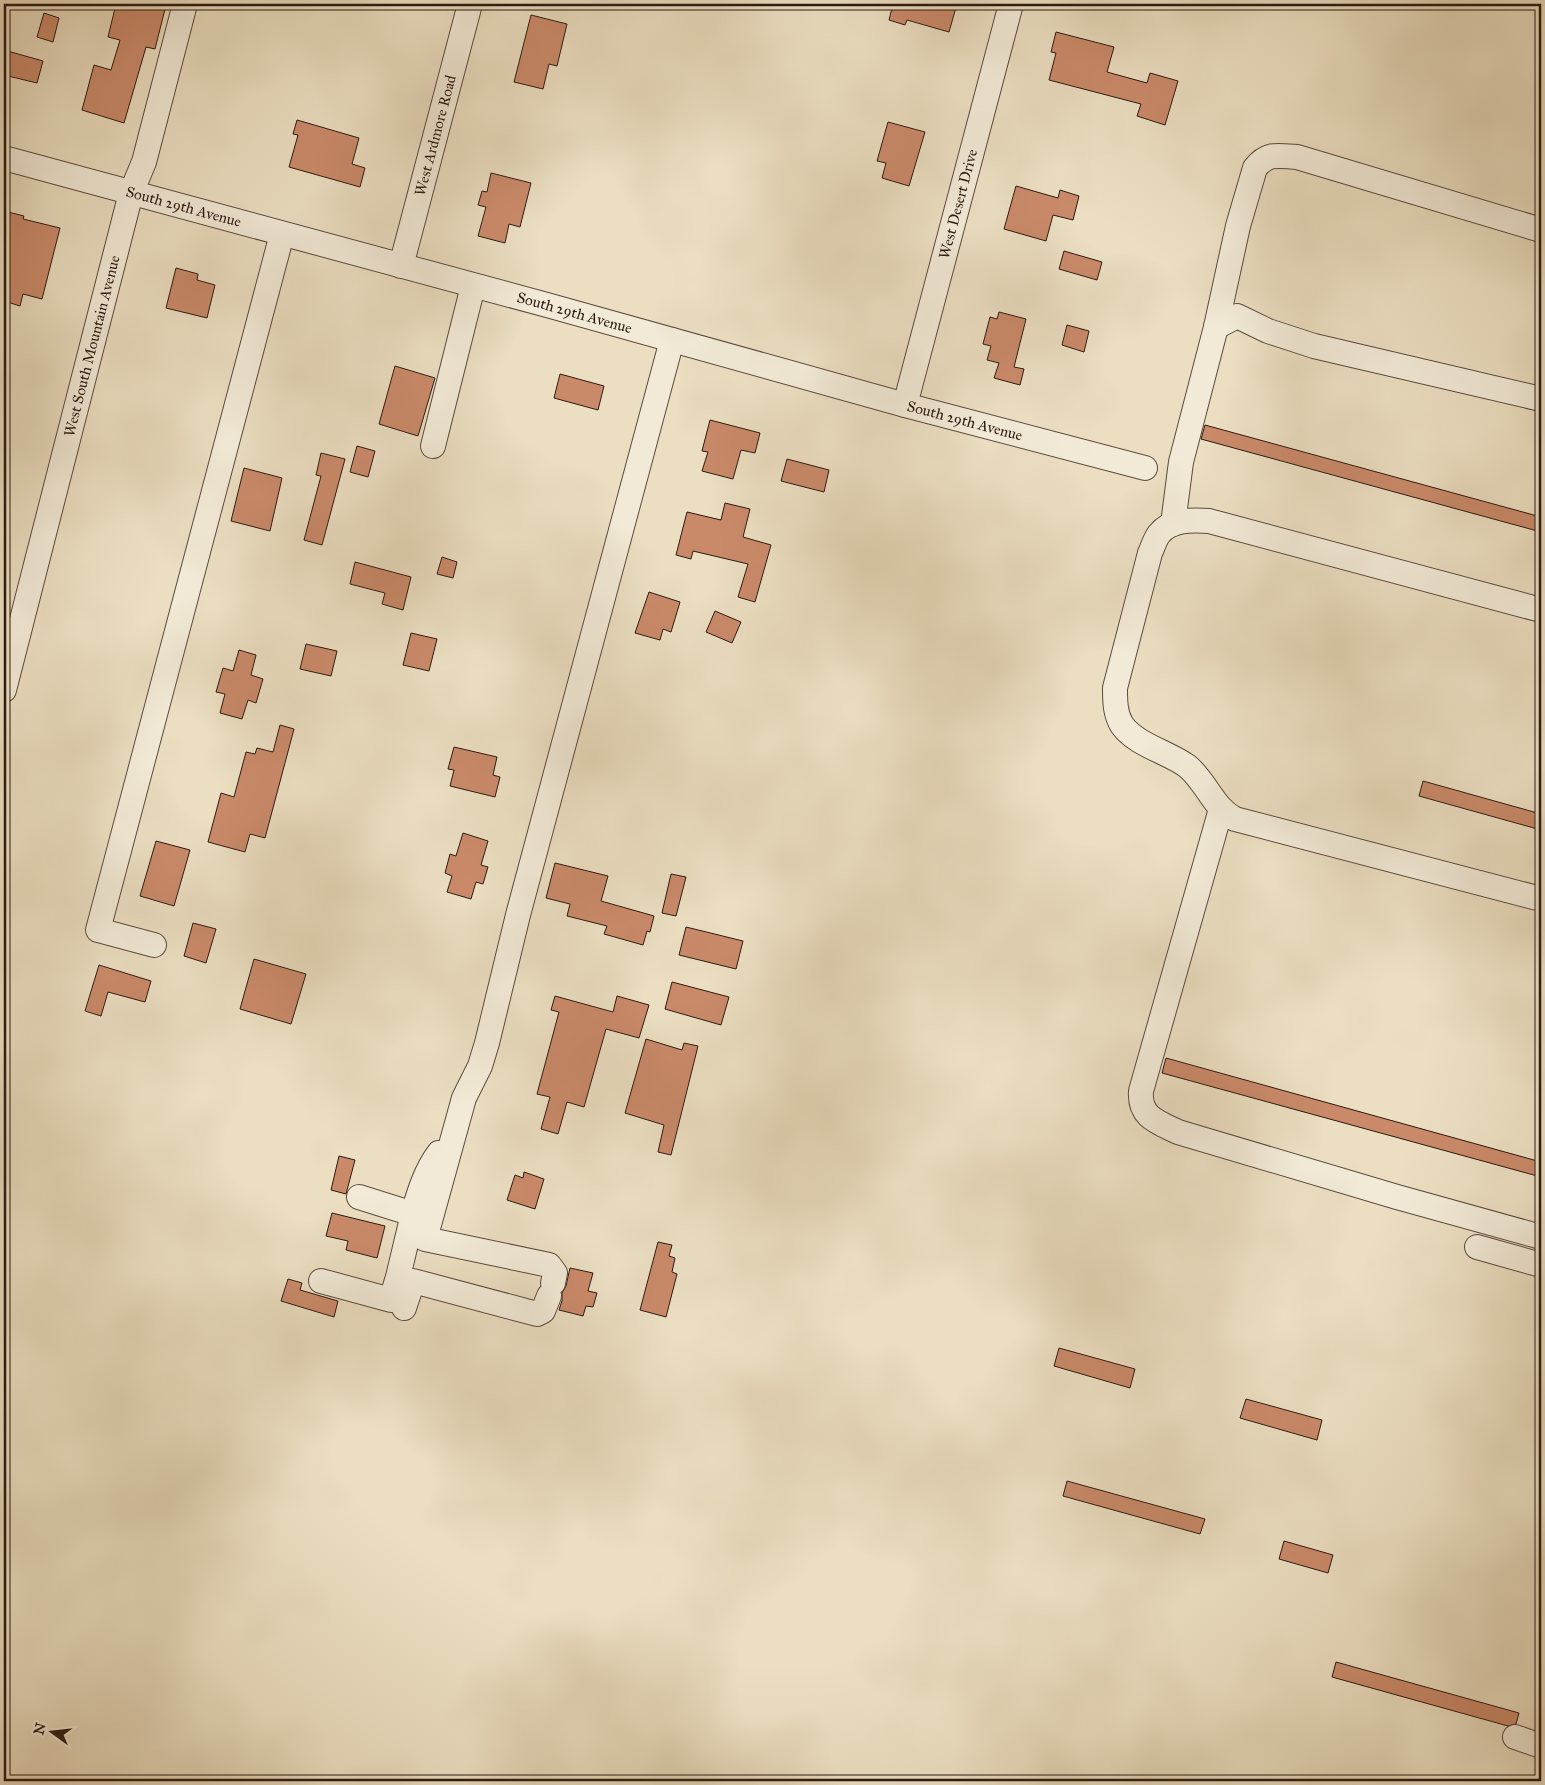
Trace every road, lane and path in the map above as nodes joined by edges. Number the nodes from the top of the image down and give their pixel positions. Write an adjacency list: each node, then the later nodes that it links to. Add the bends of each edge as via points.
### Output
1 (185, 4): 5 (street, West South Mountain Avenue, via 144,162)
2 (470, 4): 8 (street, West Ardmore Road)
3 (1011, 4): 13 (street, West Desert Drive)
4 (4, 158): 5 (street, South 29th Avenue)
5 (131, 193): 7 (street, South 29th Avenue); 18 (street, West South Mountain Avenue)
6 (1541, 230): 10 (street, via 1297,157 1269,156 1255,168 1238,226)
7 (282, 234): 8 (street, South 29th Avenue); 21 (street, via 98,930)
8 (401, 266): 9 (street, South 29th Avenue)
9 (473, 286): 11 (street, South 29th Avenue); 14 (street)
10 (1216, 327): 12 (street, via 1237,316 1268,331 1314,346); 16 (street, via 1181,462)
11 (672, 340): 13 (street, South 29th Avenue); 22 (street, via 518,915 487,1043 464,1098)
12 (1541, 399)
13 (905, 405): 15 (street, South 29th Avenue)
14 (433, 446)
15 (1145, 468)
16 (1173, 524): 17 (street, via 1191,519 1208,521); 19 (street, via 1159,534 1150,553 1115,688 1115,704 1120,721 1130,733 1186,765 1201,779)
17 (1541, 610)
18 (4, 690)
19 (1220, 809): 20 (street, via 1235,818); 25 (street, via 1141,1091 1140,1101 1145,1112 1156,1122 1178,1132)
20 (1541, 899)
21 (154, 945)
22 (453, 1136): 24 (street, via 432,1162); 26 (street)
23 (359, 1197): 24 (street)
24 (413, 1214): 29 (street, via 391,1300)
25 (1541, 1237)
26 (425, 1239): 30 (street); 30 (street, via 549,1265 555,1273 551,1289 543,1311 537,1314)
27 (1477, 1247): 28 (street)
28 (1541, 1265)
29 (321, 1281)
30 (413, 1281): 31 (street)
31 (404, 1308)
32 (1515, 1737): 33 (street)
33 (1541, 1746)

